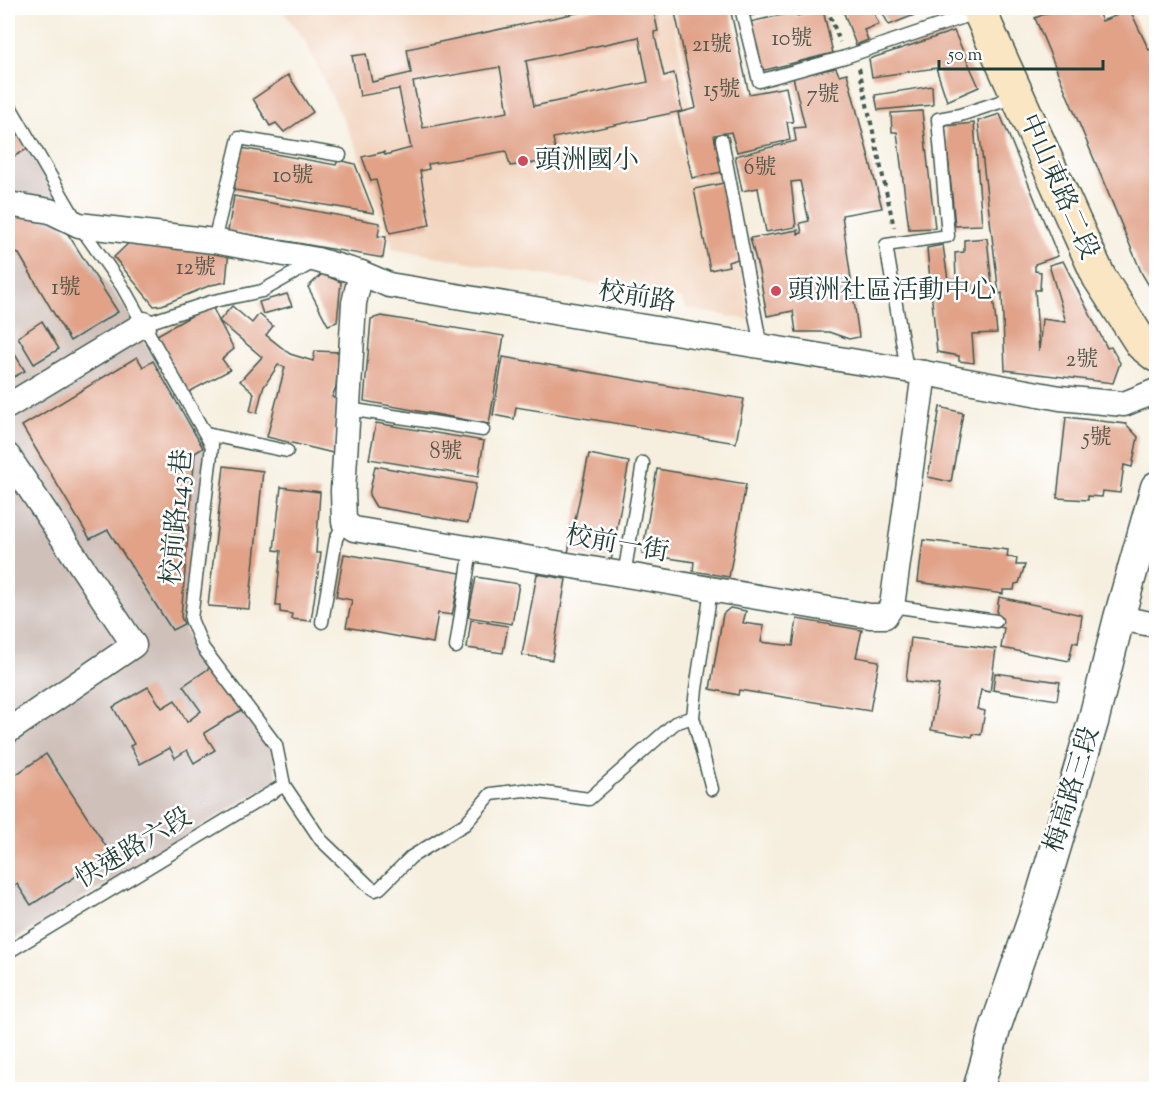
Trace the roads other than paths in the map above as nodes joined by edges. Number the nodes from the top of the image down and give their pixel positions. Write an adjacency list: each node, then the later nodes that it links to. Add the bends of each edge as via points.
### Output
1 (741, 8): 2 (lane, via 759,81 851,55)
2 (982, 9): 3 (main road, 中山東路二段)
3 (1018, 96): 14 (main road, 中山東路二段, via 1099,277 1142,344); 15 (lane, via 938,119 948,236 892,244)
4 (8, 103): 8 (lane, 校前路143巷)
5 (722, 140): 13 (lane)
6 (340, 155): 9 (lane, via 239,138)
7 (8, 204): 8 (street, 校前路, via 50,211)
8 (80, 225): 9 (street, 校前路); 12 (lane, 校前路143巷)
9 (214, 241): 10 (street, 校前路)
10 (317, 260): 11 (street, 校前路); 12 (lane, via 262,291 214,301)
11 (361, 273): 13 (street, 校前路, via 389,285); 18 (street, via 354,303)
12 (144, 324): 17 (street); 20 (lane, 校前路143巷)
13 (761, 346): 15 (street, 校前路)
14 (1156, 355)
15 (915, 372): 16 (street, 校前路, via 1060,398 1124,404); 29 (street)
16 (1156, 391)
17 (8, 406)
18 (348, 409): 19 (lane); 25 (street)
19 (483, 430)
20 (206, 434): 21 (lane); 37 (lane, 校前路143巷, via 212,446 191,619 203,648 276,745)
21 (287, 450)
22 (8, 456): 36 (street, via 134,645)
23 (643, 463): 27 (lane)
24 (1156, 488): 30 (street, 梅高路三段)
25 (344, 522): 26 (street, 校前一街, via 354,529); 32 (lane, via 336,539)
26 (471, 549): 27 (street, 校前一街); 34 (lane)
27 (624, 575): 28 (street, 校前一街)
28 (711, 590): 29 (street, 校前一街, via 870,616 885,616); 35 (lane)
29 (892, 606): 31 (lane)
30 (1119, 618): 33 (street); 40 (street, 梅高路三段, via 1087,744)
31 (996, 621)
32 (322, 622)
33 (1156, 625)
34 (456, 647)
35 (693, 717): 37 (lane, via 675,723 589,799 525,790 491,794 465,824 411,857 375,890 321,840); 38 (lane)
36 (8, 731)
37 (284, 786): 39 (lane, 快速路六段)
38 (712, 789)
39 (8, 952)
40 (978, 1089)

